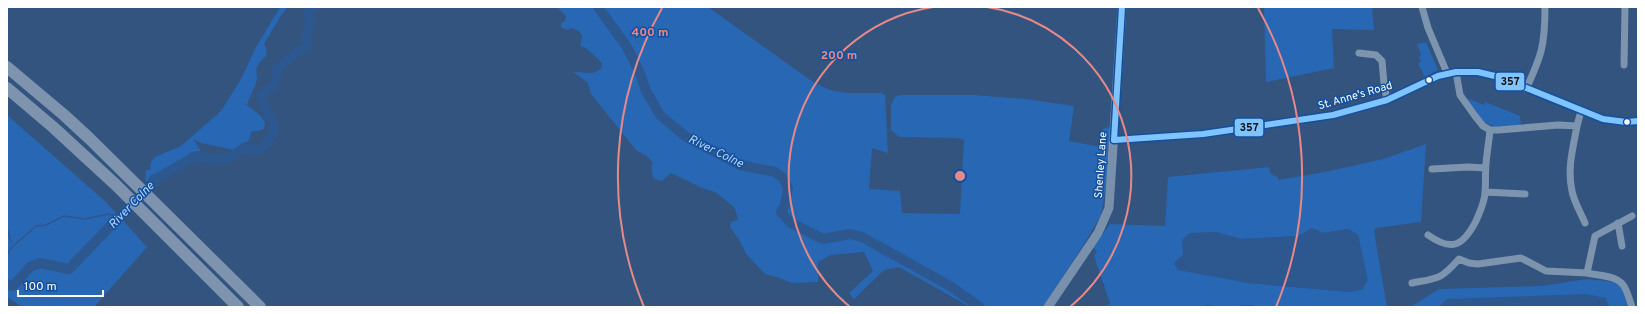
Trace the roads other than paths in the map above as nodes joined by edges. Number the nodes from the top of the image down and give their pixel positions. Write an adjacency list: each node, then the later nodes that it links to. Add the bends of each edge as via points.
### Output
1 (1122, 7): 17 (main road, Shenley Lane)
2 (1422, 7): 9 (street)
3 (1545, 7): 11 (street, via 1542,52)
4 (1625, 7): 6 (street)
5 (1359, 53): 12 (street, via 1379,57 1383,64)
6 (1624, 65)
7 (7, 67): 32 (highway, via 64,115)
8 (1456, 72): 9 (street, St. Anne's Road); 11 (street, St. Anne's Road, via 1487,74); 16 (street, via 1459,90 1467,105 1480,123)
9 (1447, 73): 12 (street, St. Anne's Road)
10 (7, 88): 31 (highway, via 129,197)
11 (1526, 89): 13 (street, St. Anne's Road)
12 (1387, 100): 17 (street, St. Anne's Road, via 1302,120 1203,134)
13 (1581, 111): 14 (street, St. Anne's Road, via 1603,119); 15 (street)
14 (1638, 121)
15 (1577, 126): 16 (street); 23 (street, via 1570,178 1572,193)
16 (1490, 130): 18 (street)
17 (1114, 140): 33 (main road, Shenley Lane, via 1107,216)
18 (1485, 168): 19 (street); 20 (street)
19 (1432, 169)
20 (1485, 192): 21 (street); 26 (street, via 1480,212 1470,233)
21 (1525, 194)
22 (1632, 216): 24 (street)
23 (1585, 223)
24 (1618, 223): 27 (street); 29 (street, via 1595,236)
25 (1428, 235): 26 (street, via 1444,244)
26 (1456, 245): 28 (street)
27 (1622, 246)
28 (1460, 259): 29 (street, via 1478,264 1517,258 1546,271); 30 (street, via 1437,279)
29 (1587, 273): 34 (street, via 1619,281 1626,289)
30 (1412, 283)
31 (238, 307)
32 (260, 307)
33 (1048, 307)
34 (1632, 307)

